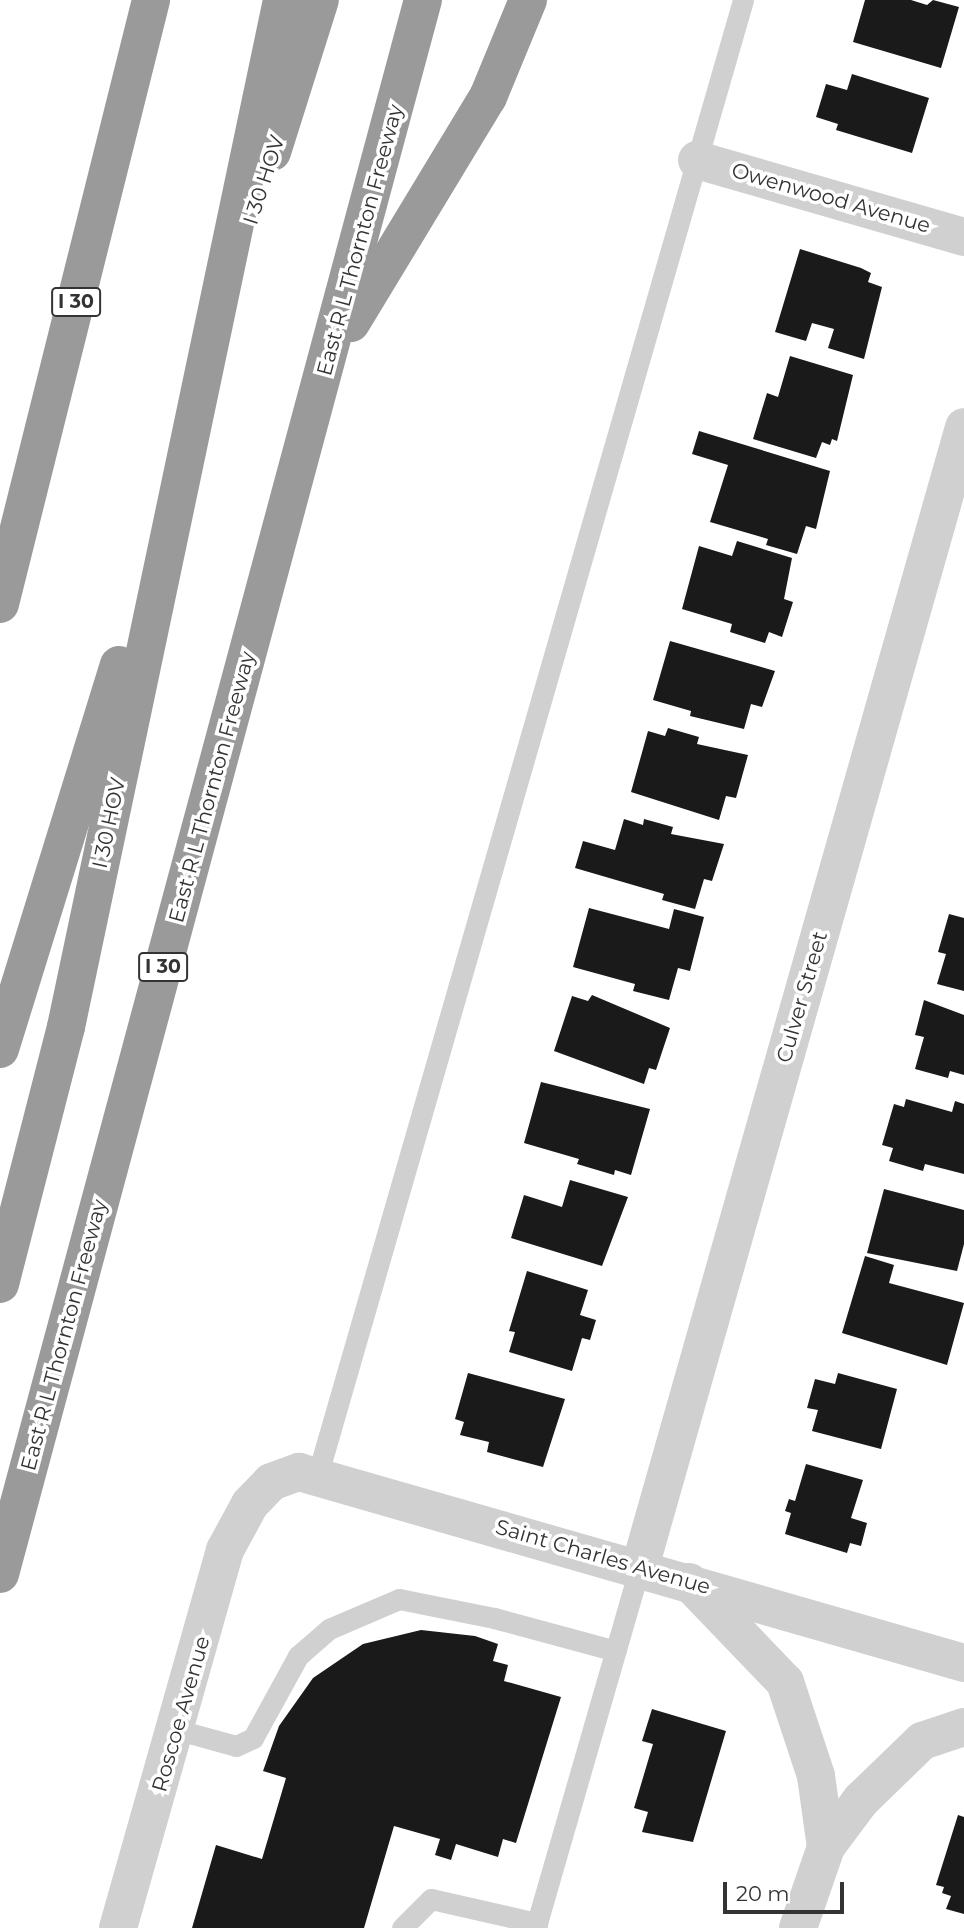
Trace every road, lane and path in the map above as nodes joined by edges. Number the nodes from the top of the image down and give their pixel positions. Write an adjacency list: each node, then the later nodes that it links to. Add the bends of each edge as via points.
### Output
1 (151, 0): 13 (highway, I 30)
2 (282, 0): 10 (highway)
3 (320, 0): 10 (highway, I 30 HOV)
4 (329, 0): 10 (highway)
5 (423, 0): 11 (highway, East R L Thornton Freeway / I 30)
6 (528, 0): 11 (highway, via 488,97)
7 (743, 0): 8 (lane)
8 (697, 160): 9 (street, Owenwood Avenue); 16 (lane)
9 (964, 237)
10 (207, 360): 14 (highway, I 30 HOV, via 112,689); 15 (highway, I 30 HOV, via 66,1027)
11 (328, 361): 19 (highway, East R L Thornton Freeway / I 30)
12 (964, 427): 18 (street, Culver Street)
13 (0, 604)
14 (0, 1049)
15 (0, 1284)
16 (317, 1477): 17 (street, Saint Charles Avenue, via 299,1472 271,1482); 18 (street, Saint Charles Avenue)
17 (250, 1504): 24 (street, Roscoe Avenue, via 225,1550)
18 (640, 1567): 20 (street, Saint Charles Avenue); 21 (lane)
19 (0, 1574)
20 (686, 1580): 22 (street, Saint Charles Avenue); 25 (street, via 785,1682 816,1776)
21 (615, 1651): 24 (lane, via 494,1618 399,1600 329,1629 298,1656 253,1738 236,1746); 26 (lane)
22 (964, 1661)
23 (964, 1727): 25 (street, via 922,1741 861,1800)
24 (178, 1730): 27 (street, Roscoe Avenue)
25 (826, 1847): 29 (street)
26 (535, 1925): 28 (lane, via 431,1899)
27 (118, 1928)
28 (402, 1928)
29 (798, 1928)

